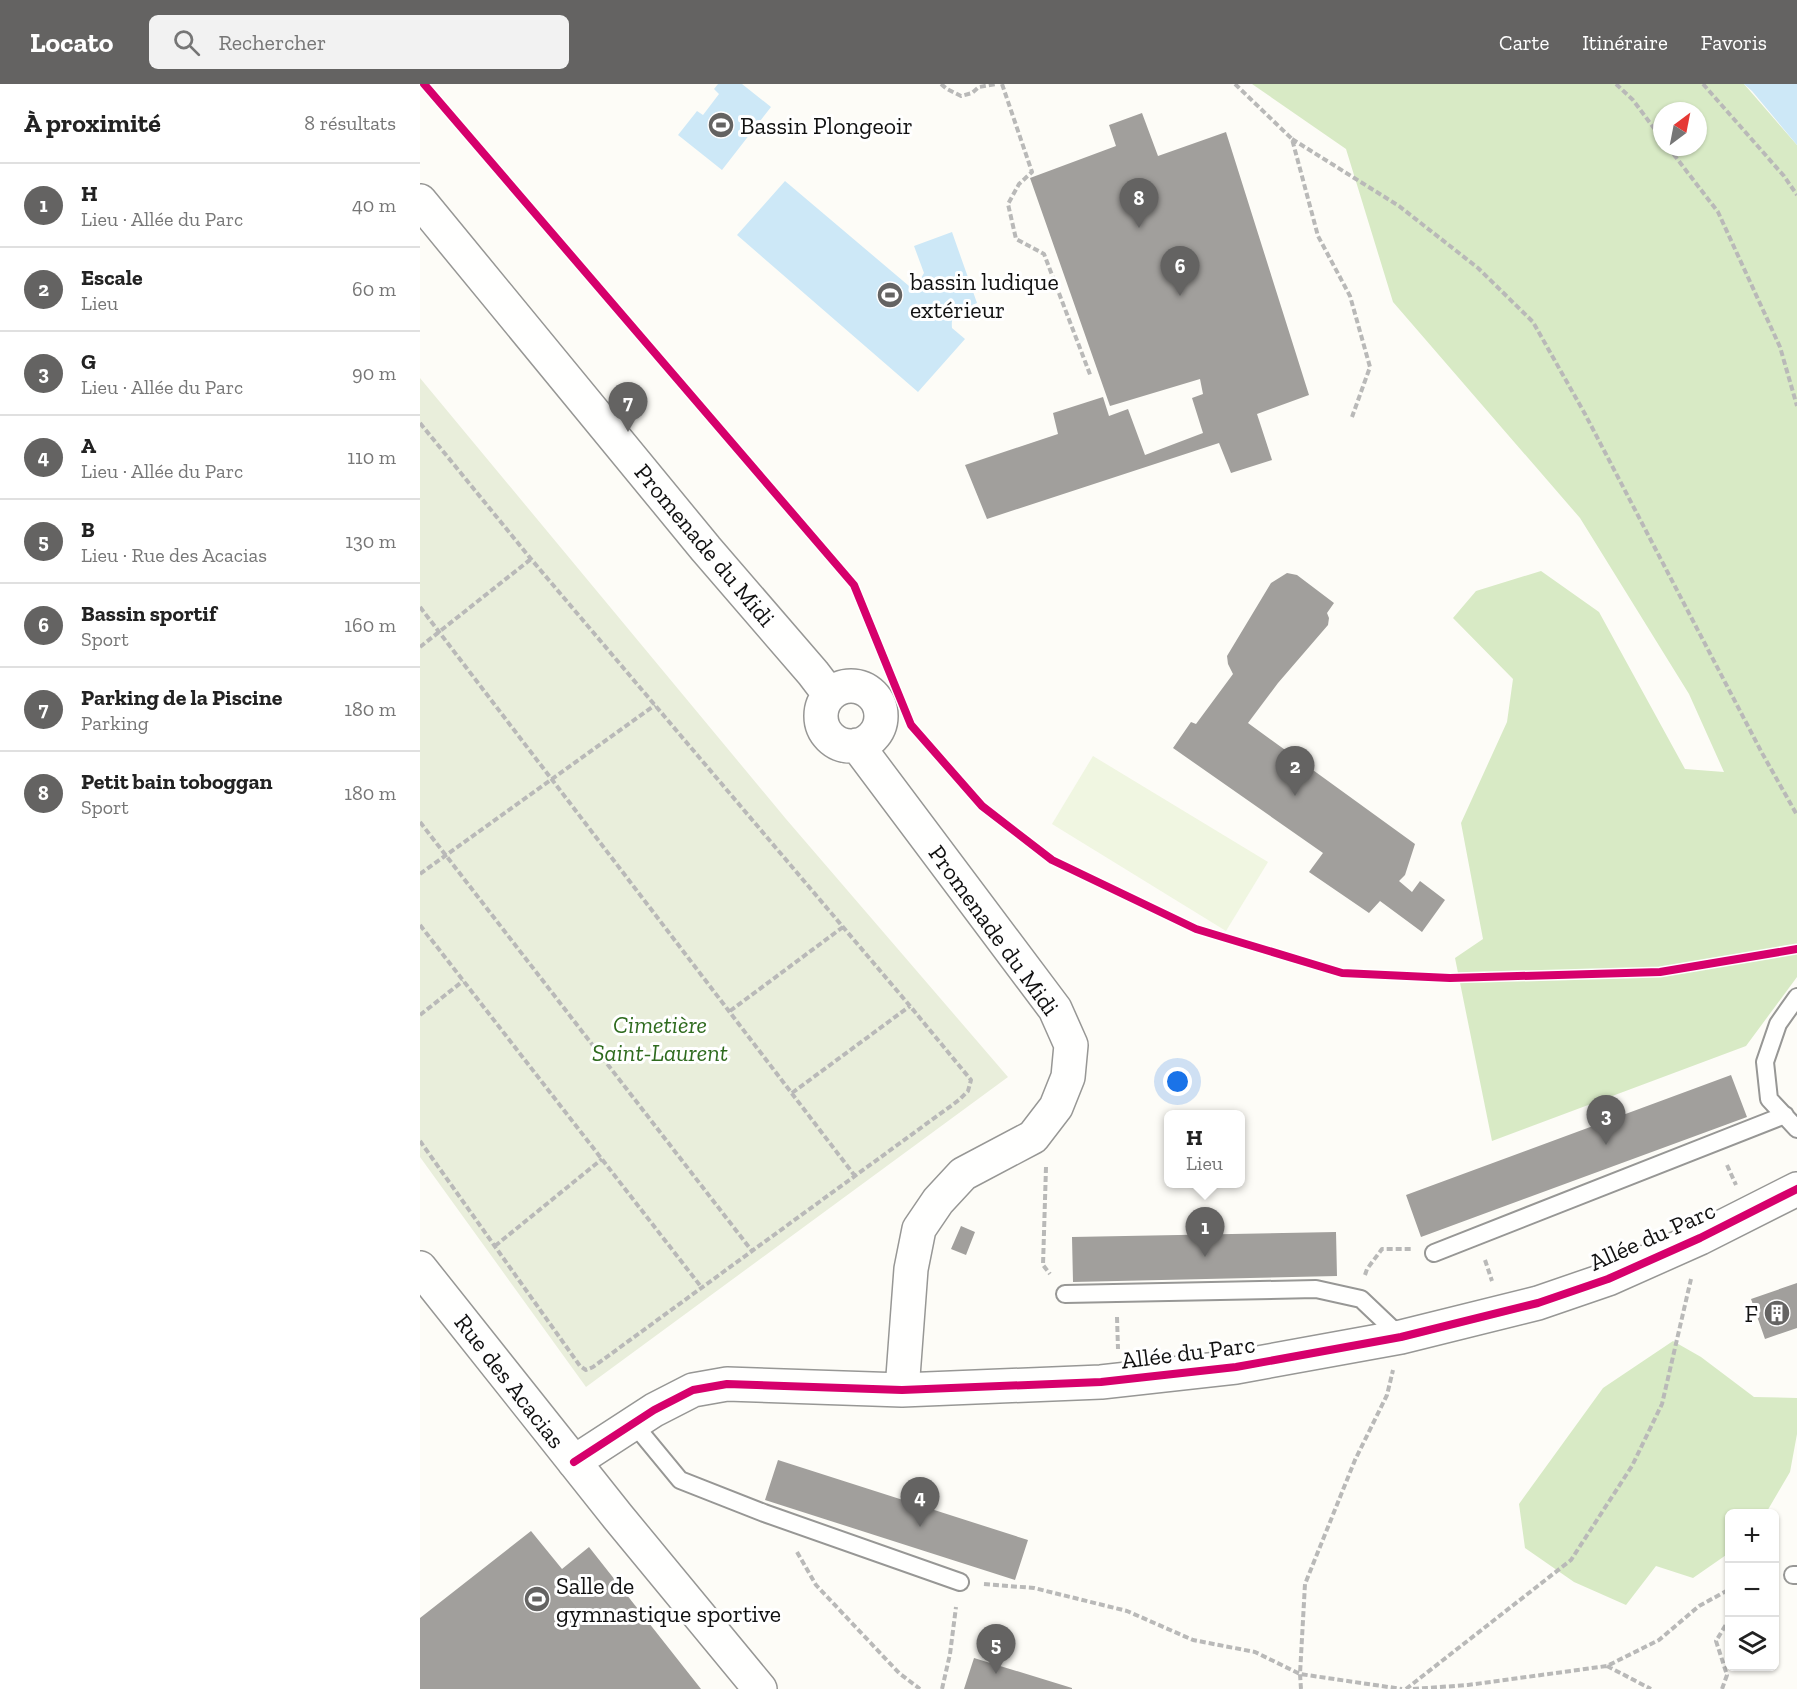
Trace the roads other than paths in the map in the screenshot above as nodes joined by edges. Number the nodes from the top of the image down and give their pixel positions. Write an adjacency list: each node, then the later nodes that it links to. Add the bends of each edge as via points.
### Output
1 (420, 201): 2 (street, Promenade du Midi)
2 (829, 694): 3 (street, via 821,712 825,730 839,743); 3 (street, via 837,688 857,686 874,695 881,713 877,730)
3 (858, 745): 12 (street, Promenade du Midi, via 1055,1009 1071,1045 1068,1077 1056,1107 1033,1137 963,1174 919,1229 911,1269)
4 (1797, 997): 5 (lane, via 1778,1024 1765,1062 1769,1099)
5 (1785, 1115): 6 (lane); 8 (lane)
6 (1797, 1129)
7 (1797, 1189): 11 (street, Allée du Parc, via 1608,1279 1538,1303)
8 (1434, 1253)
9 (420, 1268): 14 (street, Rue des Acacias)
10 (1065, 1294): 11 (lane, via 1316,1289 1361,1299)
11 (1401, 1337): 12 (street, Allée du Parc, via 1236,1367 1120,1380)
12 (902, 1390): 13 (street, Allée du Parc, via 727,1384 693,1390)
13 (633, 1423): 14 (street, Allée du Parc); 15 (lane, via 680,1480)
14 (567, 1467): 16 (street, Rue des Acacias)
15 (960, 1582)
16 (760, 1689)

